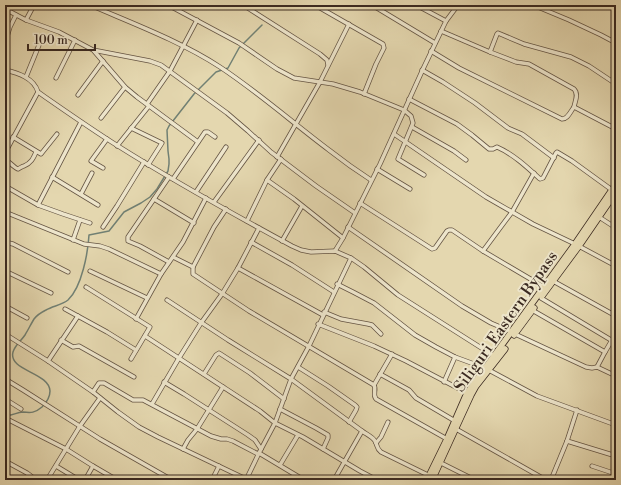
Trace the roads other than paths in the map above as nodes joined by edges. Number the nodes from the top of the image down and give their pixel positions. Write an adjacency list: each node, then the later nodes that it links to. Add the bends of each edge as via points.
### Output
1 (34, 5): 12 (street)
2 (90, 5): 23 (street)
3 (168, 5): 13 (street)
4 (243, 5): 28 (street, via 320,54 327,60)
5 (315, 5): 15 (street)
6 (372, 5): 20 (street)
7 (416, 5): 14 (street)
8 (458, 5): 14 (street)
9 (533, 5): 21 (street)
10 (5, 9): 11 (street)
11 (16, 15): 12 (street); 17 (street)
12 (26, 20): 18 (street)
13 (197, 20): 23 (street); 34 (street, via 240,43 294,78)
14 (446, 21): 16 (street)
15 (349, 24): 28 (street); 39 (street, via 384,45)
16 (441, 31): 20 (street); 26 (street)
17 (6, 37): 19 (street)
18 (75, 40): 24 (street); 33 (street)
19 (5, 42)
20 (435, 43): 25 (street)
21 (616, 43)
22 (39, 45): 32 (street)
23 (183, 47): 31 (street); 47 (street, via 218,66)
24 (93, 50): 27 (street); 31 (street, via 157,63)
25 (431, 51): 30 (street); 43 (street, via 459,68 562,119)
26 (490, 52): 35 (street, via 498,33 524,44 571,57); 43 (street, via 529,64 574,89 577,93)
27 (103, 61): 37 (street); 40 (street)
28 (328, 65): 34 (street)
29 (7, 70): 32 (street); 36 (street)
30 (422, 70): 41 (street); 64 (street, via 475,103 508,128 522,134)
31 (170, 71): 42 (street); 56 (street)
32 (26, 77): 38 (street, via 34,83)
33 (56, 78)
34 (320, 82): 39 (street); 47 (street)
35 (616, 84)
36 (5, 86)
37 (125, 87): 42 (street); 45 (street)
38 (38, 92): 46 (street); 53 (street)
39 (364, 94): 44 (street)
40 (78, 95)
41 (409, 99): 44 (street); 72 (street, via 457,124 489,149 497,147 504,151)
42 (148, 105): 49 (street); 57 (street)
43 (574, 108): 50 (street)
44 (404, 110): 48 (street, via 411,116); 52 (street)
45 (101, 118)
46 (81, 122): 55 (street); 75 (street)
47 (296, 124): 63 (street); 78 (street)
48 (412, 127): 58 (street); 66 (street)
49 (131, 128): 59 (street); 68 (street, via 162,143)
50 (616, 129)
51 (57, 134): 61 (street, via 42,154)
52 (394, 134): 58 (street); 70 (street)
53 (13, 137): 61 (street); 62 (street)
54 (215, 137): 57 (street, via 206,131)
55 (107, 139): 59 (street); 69 (street, via 91,161)
56 (259, 140): 63 (street); 88 (street)
57 (198, 142): 76 (street)
58 (405, 142): 73 (street, via 398,159); 95 (street)
59 (117, 146): 67 (street)
60 (226, 147): 83 (street)
61 (36, 152): 65 (street, via 31,161 18,168)
62 (5, 153)
63 (279, 158): 77 (street); 96 (street)
64 (554, 158): 72 (street, via 542,179); 82 (street, via 556,153 559,153)
65 (5, 159)
66 (466, 160)
67 (144, 162): 68 (street); 102 (street)
68 (148, 165): 74 (street)
69 (103, 168)
70 (377, 169): 78 (street); 81 (street)
71 (92, 173): 84 (street)
72 (534, 173): 95 (street)
73 (424, 175)
74 (168, 176): 76 (street); 86 (street)
75 (52, 177): 84 (street); 90 (street)
76 (174, 180): 83 (street)
77 (268, 180): 92 (street); 99 (street)
78 (371, 180): 89 (street)
79 (616, 184): 82 (main road, Siliguri Eastern Bypass)
80 (5, 186): 90 (street)
81 (410, 189)
82 (614, 191): 87 (main road, Siliguri Eastern Bypass); 111 (main road, Siliguri Eastern Bypass)
83 (196, 192): 85 (street)
84 (81, 194): 91 (street)
85 (206, 198): 88 (street); 101 (street)
86 (154, 199): 101 (street); 116 (street, via 128,237 128,241)
87 (613, 201): 97 (main road, Siliguri Eastern Bypass)
88 (214, 202): 93 (street)
89 (360, 203): 96 (street); 113 (street, via 432,249 450,230)
90 (38, 205): 98 (street)
91 (98, 205)
92 (302, 206): 106 (street); 108 (street)
93 (226, 209): 99 (street); 118 (street, via 214,226)
94 (5, 212): 107 (street)
95 (512, 212): 111 (street); 113 (street)
96 (355, 213): 103 (street)
97 (599, 217): 105 (street); 111 (main road, Siliguri Eastern Bypass)
98 (80, 220): 100 (street); 107 (street)
99 (247, 221): 104 (street)
100 (90, 223)
101 (194, 223): 114 (street)
102 (103, 226)
103 (348, 227): 106 (street); 144 (street, via 462,306)
104 (259, 228): 108 (street); 110 (street)
105 (616, 228)
106 (343, 238): 112 (street)
107 (73, 240): 123 (street, via 109,249)
108 (282, 241): 112 (street, via 311,252)
109 (5, 242): 122 (street)
110 (251, 242): 119 (street); 129 (street)
111 (577, 245): 117 (street); 124 (main road, Siliguri Eastern Bypass); 127 (main road, Siliguri Eastern Bypass)
112 (335, 251): 115 (street)
113 (484, 251): 127 (street)
114 (173, 257): 116 (street); 118 (street)
115 (351, 258): 125 (street); 154 (street, via 398,295)
116 (169, 262): 123 (street)
117 (616, 266)
118 (194, 267): 130 (street, via 193,274)
119 (238, 268): 130 (street); 137 (street)
120 (5, 271): 128 (street)
121 (90, 271): 131 (street)
122 (68, 272)
123 (161, 274): 131 (street)
124 (553, 281): 132 (main road, Siliguri Eastern Bypass); 139 (street)
125 (337, 284): 129 (street); 155 (street, via 374,303 415,335)
126 (86, 287): 141 (street)
127 (544, 287): 144 (main road, Siliguri Eastern Bypass)
128 (51, 292)
129 (334, 292): 137 (street)
130 (222, 294): 142 (street); 150 (street)
131 (147, 298): 141 (street)
132 (541, 298): 136 (main road, Siliguri Eastern Bypass); 149 (street)
133 (167, 300): 142 (street)
134 (5, 306): 140 (street)
135 (65, 309): 138 (street)
136 (532, 310): 144 (main road, Siliguri Eastern Bypass); 152 (street)
137 (323, 314): 143 (street); 146 (street, via 368,324)
138 (78, 316): 148 (street); 151 (street)
139 (616, 316)
140 (27, 318)
141 (136, 319): 147 (street, via 150,327)
142 (201, 322): 156 (street); 166 (street)
143 (318, 324): 150 (street); 153 (street)
144 (514, 333): 154 (main road, Siliguri Eastern Bypass); 160 (street, via 586,367); 161 (main road, Siliguri Eastern Bypass)
145 (5, 334): 158 (street)
146 (381, 334)
147 (144, 336): 151 (street); 156 (street)
148 (62, 340): 158 (street); 165 (street, via 73,347 79,346)
149 (614, 341): 152 (street)
150 (309, 346): 159 (street); 170 (street)
151 (136, 350): 157 (street)
152 (605, 352): 160 (street)
153 (392, 354): 163 (street); 169 (street)
154 (495, 356): 161 (main road, Siliguri Eastern Bypass)
155 (455, 357): 161 (street); 169 (street)
156 (178, 358): 162 (street); 168 (street)
157 (132, 359)
158 (48, 361): 172 (street)
159 (298, 367): 166 (street); 184 (street, via 356,405 356,410)
160 (597, 367): 164 (street)
161 (487, 369): 173 (main road, Siliguri Eastern Bypass); 181 (street, via 537,396); 190 (main road, Siliguri Eastern Bypass, via 471,395)
162 (204, 374): 171 (street); 176 (street, via 219,353)
163 (380, 374): 170 (street); 183 (street)
164 (616, 376)
165 (134, 377)
166 (291, 379): 176 (street); 184 (street)
167 (5, 380): 188 (street)
168 (164, 382): 177 (street); 179 (street)
169 (444, 382): 173 (street)
170 (374, 385): 193 (street, via 376,399)
171 (223, 387): 179 (street); 186 (street)
172 (93, 392): 174 (street); 177 (street, via 99,383 104,383 133,400)
173 (467, 393): 183 (main road, Siliguri Eastern Bypass)
174 (100, 398): 188 (street); 197 (street, via 139,427)
175 (5, 399): 178 (street)
176 (284, 399): 180 (street)
177 (152, 404): 189 (street)
178 (21, 409)
179 (209, 410): 189 (street); 199 (street, via 252,438)
180 (280, 410): 186 (street); 198 (street, via 328,435)
181 (578, 410): 187 (street); 194 (street)
182 (5, 418): 196 (street)
183 (455, 421): 193 (main road, Siliguri Eastern Bypass)
184 (348, 422): 191 (street)
185 (388, 422): 195 (street)
186 (275, 423): 192 (street); 199 (street)
187 (616, 425)
188 (80, 426): 196 (street); 216 (street)
189 (197, 429): 197 (street); 199 (street)
190 (456, 429): 203 (main road, Siliguri Eastern Bypass); 223 (street)
191 (362, 431): 195 (street); 202 (street)
192 (298, 435): 198 (street); 204 (street)
193 (447, 440): 210 (main road, Siliguri Eastern Bypass)
194 (567, 441): 200 (street); 224 (street)
195 (376, 443): 210 (street, via 378,450)
196 (66, 449): 205 (street); 206 (street)
197 (183, 449): 207 (street)
198 (323, 449): 202 (street)
199 (259, 452): 204 (street); 218 (street)
200 (616, 456)
201 (5, 461): 211 (street)
202 (345, 462): 220 (street); 221 (street)
203 (440, 463): 210 (main road, Siliguri Eastern Bypass); 222 (street)
204 (280, 465): 219 (street)
205 (56, 466): 212 (street); 213 (street)
206 (92, 466): 214 (street); 215 (street)
207 (219, 466): 217 (street); 218 (street)
208 (592, 466): 209 (street)
209 (616, 474)
210 (430, 479)
211 (36, 480)
212 (47, 480)
213 (79, 480)
214 (85, 480)
215 (117, 480)
216 (172, 480)
217 (212, 480)
218 (246, 480)
219 (304, 480)
220 (334, 480)
221 (377, 480)
222 (475, 480)
223 (546, 480)
224 (551, 480)

